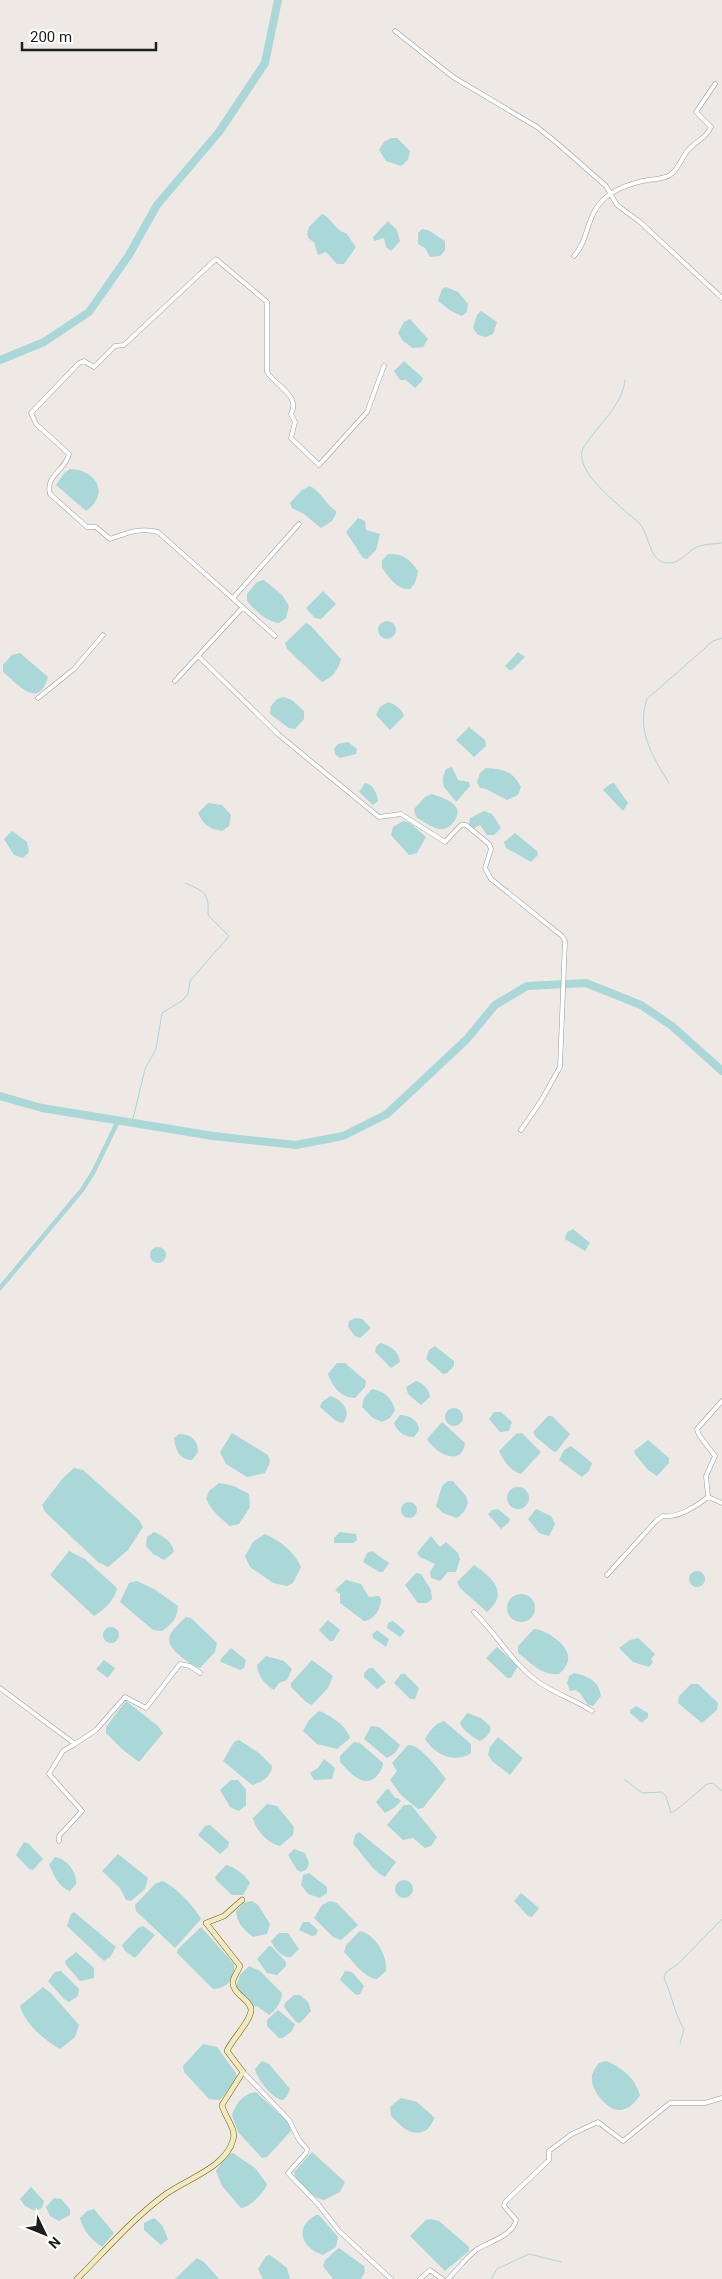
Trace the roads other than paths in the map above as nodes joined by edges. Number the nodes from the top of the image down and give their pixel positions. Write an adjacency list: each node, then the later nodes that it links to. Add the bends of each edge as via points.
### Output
1 (396, 31): 3 (street, via 453,77 537,127 596,177)
2 (715, 84): 3 (street, via 696,112 711,127 682,156 676,170 663,178 632,184)
3 (611, 194): 4 (street, via 589,219 582,248); 5 (street, via 617,205 640,222)
4 (574, 256)
5 (722, 298)
6 (384, 366): 8 (street, via 367,412 320,465 291,438 295,422 291,414 294,400 267,372 267,302 216,259 124,345 115,346 94,367 84,360 79,363 31,413 36,424 68,454 68,460 52,477 48,488 50,494 87,527 96,528 110,539 135,530 158,532)
7 (299, 524): 8 (street)
8 (233, 598): 9 (street)
9 (243, 608): 11 (street); 12 (street)
10 (103, 635): 14 (street, via 74,669)
11 (275, 636)
12 (198, 656): 13 (street); 15 (street, via 280,735 379,817 401,814 445,842 462,825 466,825 489,844 491,849 485,868 491,879 562,936 565,941 560,1067)
13 (176, 681)
14 (38, 698)
15 (520, 1130)
16 (722, 1401): 17 (street, via 697,1429 715,1456 706,1476)
17 (708, 1497): 18 (street); 19 (street, via 693,1509 656,1521)
18 (722, 1503)
19 (607, 1575)
20 (474, 1612): 23 (street, via 489,1626 498,1642 539,1683)
21 (200, 1673): 24 (street, via 180,1664 146,1708 126,1697 96,1730)
22 (0, 1688): 24 (street)
23 (592, 1710)
24 (75, 1744): 25 (street, via 63,1752 49,1774 82,1811 59,1836)
25 (59, 1841)
26 (242, 1900): 27 (street, via 224,1916 206,1923 240,1966 234,1985 251,2010 227,2051)
27 (243, 2072): 29 (street, via 222,2105 224,2115 234,2130 230,2149 214,2165 149,2207); 30 (street, via 289,2120 307,2148 288,2173 339,2231)
28 (722, 2098): 33 (street, via 705,2103 670,2104 623,2141 598,2122 572,2134 550,2151 549,2160 505,2202 504,2206 516,2220 515,2225 496,2241 476,2250)
29 (77, 2279)
30 (391, 2279)
31 (420, 2279): 32 (street, via 430,2270)
32 (442, 2279)
33 (448, 2279)

